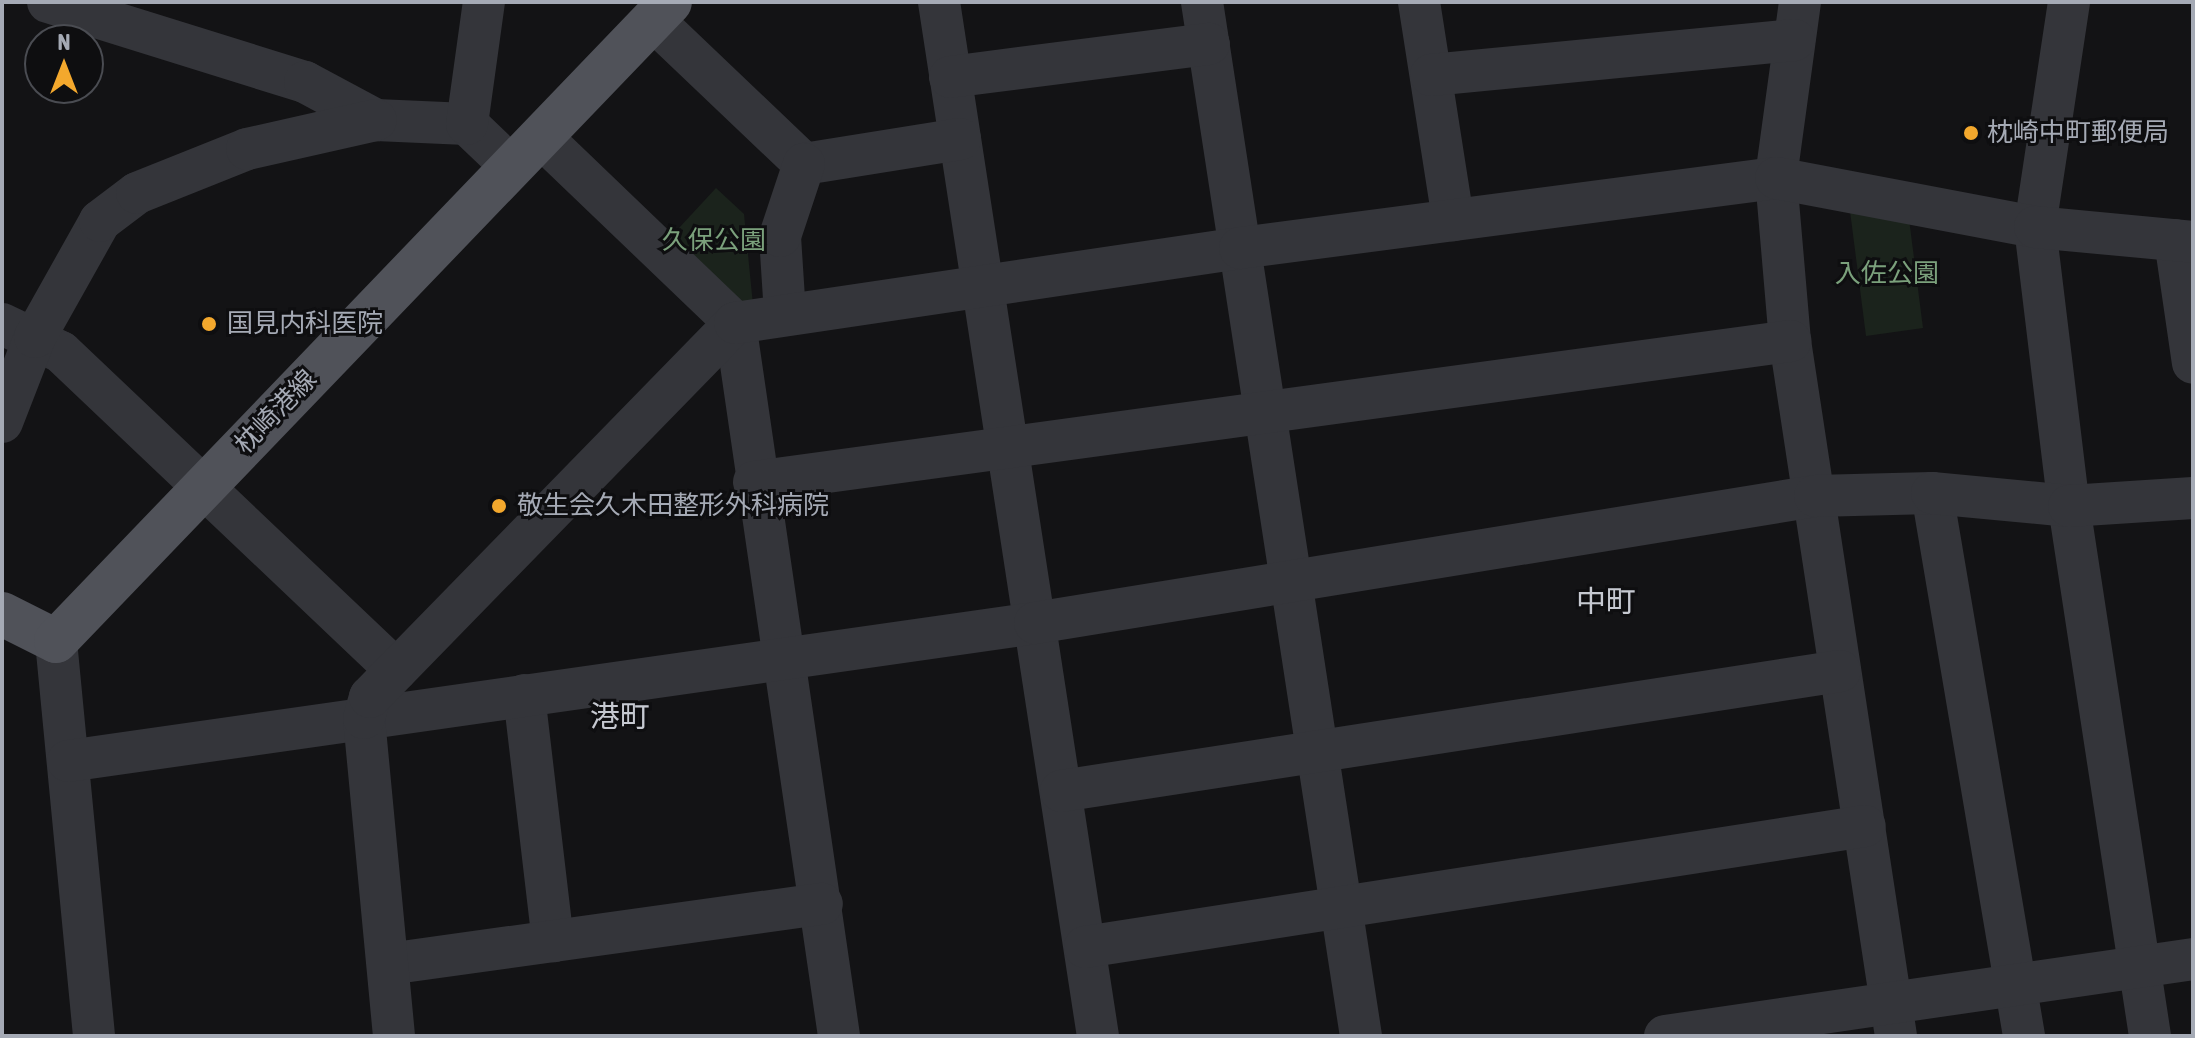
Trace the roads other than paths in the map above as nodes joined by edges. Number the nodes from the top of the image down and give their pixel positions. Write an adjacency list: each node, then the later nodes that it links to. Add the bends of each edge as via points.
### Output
1 (48, 2): 7 (street)
2 (484, 2): 14 (street)
3 (939, 2): 12 (street)
4 (1202, 2): 10 (street)
5 (1419, 2): 11 (street)
6 (2069, 2): 20 (street)
7 (105, 11): 13 (street, via 305,82)
8 (662, 11): 16 (main road, 枕崎港線); 17 (street)
9 (1797, 21): 11 (street); 18 (street)
10 (1209, 44): 12 (street); 22 (street)
11 (1431, 75): 19 (street)
12 (950, 77): 15 (street)
13 (376, 120): 14 (street); 26 (street, via 247,149 137,193 100,221)
14 (467, 124): 16 (street)
15 (960, 139): 17 (street); 23 (street)
16 (526, 152): 25 (street); 33 (main road, 枕崎港線)
17 (804, 164): 24 (street, via 780,236)
18 (1776, 178): 19 (street); 20 (street); 27 (street)
19 (1453, 220): 22 (street)
20 (2035, 227): 21 (street); 37 (street)
21 (2184, 241): 28 (street)
22 (1240, 248): 23 (street); 29 (street)
23 (985, 287): 24 (street); 31 (street)
24 (785, 314): 25 (street)
25 (735, 323): 32 (street); 43 (street)
26 (18, 330): 30 (street); 33 (street, via 61,352)
27 (1790, 341): 29 (street); 35 (street)
28 (2193, 363)
29 (1265, 413): 31 (street); 38 (street)
30 (2, 422)
31 (1008, 449): 32 (street); 40 (street)
32 (754, 482): 42 (street)
33 (204, 487): 41 (main road, 枕崎港線); 43 (street)
34 (1932, 493): 35 (street); 37 (street); 58 (street)
35 (1815, 496): 38 (street); 44 (street)
36 (2193, 498): 37 (street)
37 (2069, 506): 57 (street)
38 (1291, 581): 40 (street); 47 (street)
39 (2, 614): 41 (main road)
40 (1035, 623): 42 (street); 49 (street)
41 (56, 641): 48 (street)
42 (782, 657): 45 (street); 51 (street)
43 (396, 670): 46 (street, via 370,697)
44 (1840, 671): 47 (street); 50 (street)
45 (524, 695): 46 (street); 53 (street)
46 (364, 718): 48 (street); 56 (street)
47 (1318, 752): 49 (street); 52 (street)
48 (68, 761): 60 (street)
49 (1061, 791): 54 (street)
50 (1865, 826): 52 (street); 59 (street)
51 (822, 904): 53 (street); 62 (street)
52 (1341, 906): 54 (street); 64 (street)
53 (553, 941): 56 (street)
54 (1085, 947): 63 (street)
55 (2193, 959): 57 (street)
56 (388, 964): 61 (street)
57 (2140, 967): 58 (street); 67 (street)
58 (2018, 984): 59 (street); 66 (street)
59 (1893, 1019): 65 (street)
60 (94, 1036)
61 (394, 1036)
62 (839, 1036)
63 (1098, 1036)
64 (1361, 1036)
65 (1665, 1036)
66 (2024, 1036)
67 (2150, 1036)

